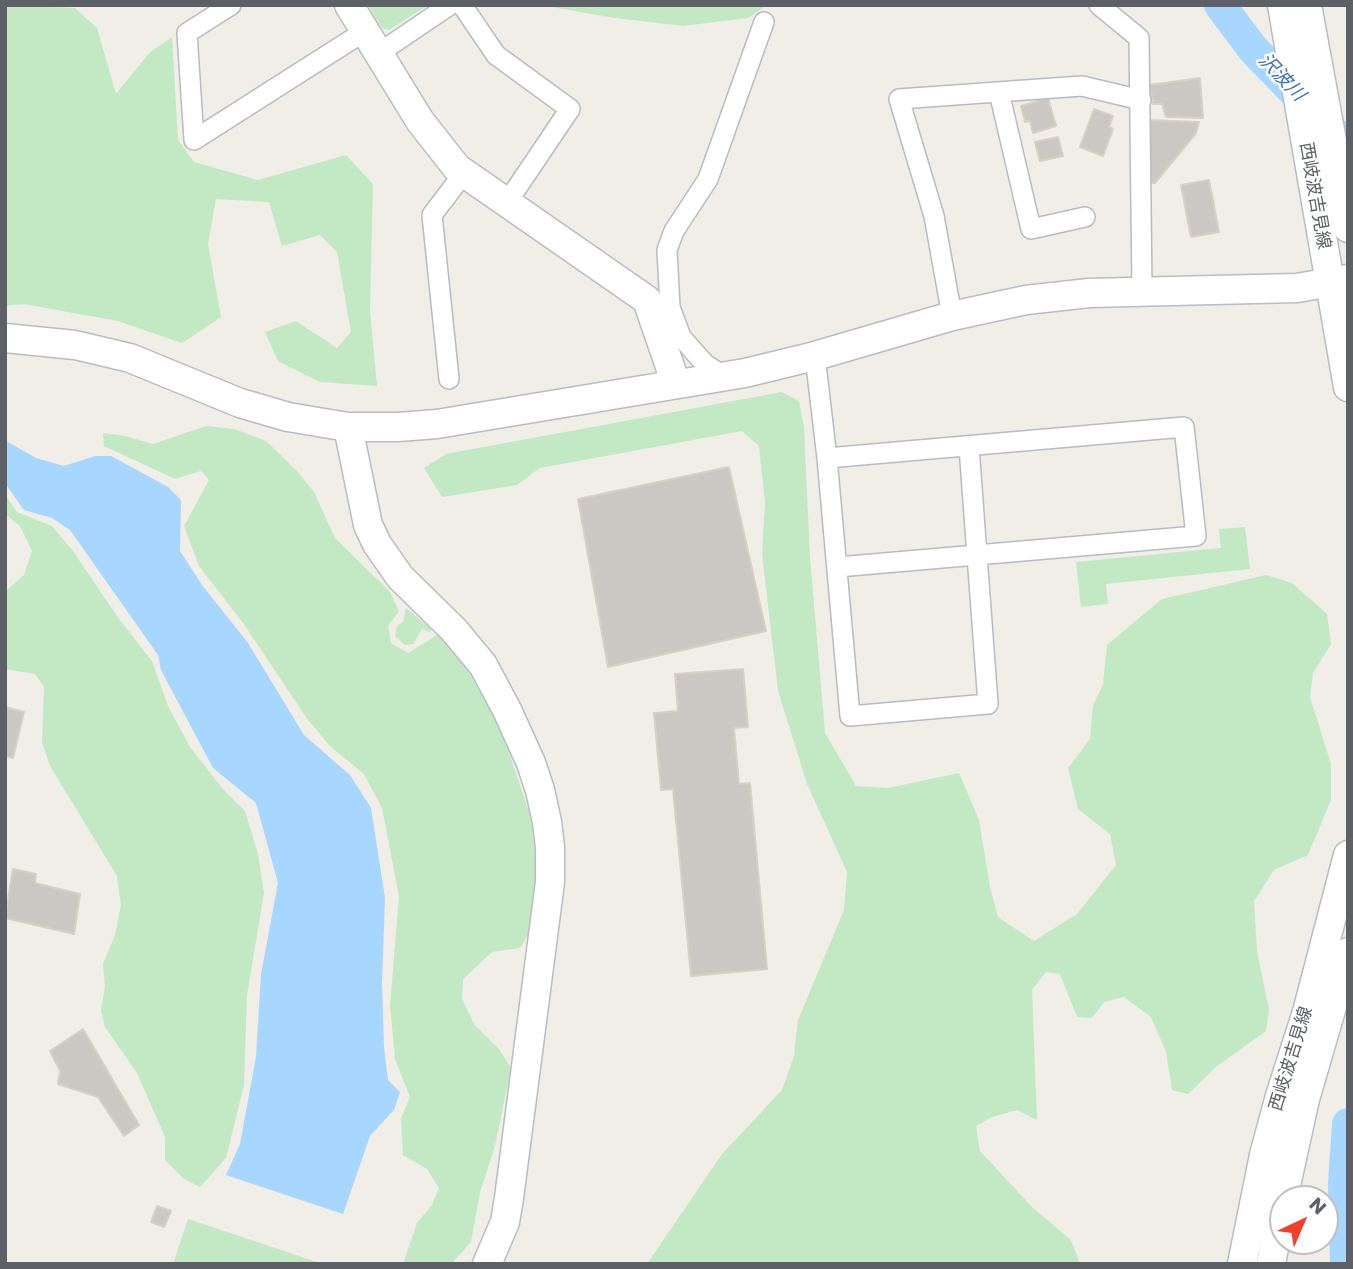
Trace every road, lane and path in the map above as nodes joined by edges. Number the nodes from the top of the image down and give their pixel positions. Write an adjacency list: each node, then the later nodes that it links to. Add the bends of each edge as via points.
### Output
1 (231, 5): 9 (street, via 187,33 194,140)
2 (349, 5): 9 (street)
3 (450, 5): 9 (street)
4 (462, 5): 13 (street, via 496,55 570,109)
5 (1099, 5): 11 (street, via 1139,38)
6 (1282, 5): 16 (street, 西岐波吉見線, via 1301,121)
7 (1307, 5): 15 (street, 西岐波吉見線)
8 (764, 22): 21 (street, via 708,179 667,250 670,307 681,337)
9 (372, 42): 12 (street, via 420,121)
10 (999, 92): 11 (street, via 1082,86); 14 (street, via 1031,229); 18 (street, via 899,99 934,216)
11 (1141, 100): 17 (street)
12 (464, 173): 13 (street); 22 (street, via 432,215)
13 (506, 204): 23 (street, via 647,300)
14 (1085, 217)
15 (1348, 228)
16 (1338, 281): 17 (street, via 1297,288); 24 (street, 西岐波吉見線)
17 (1142, 291): 18 (street, via 1054,296)
18 (952, 316): 20 (street)
19 (5, 338): 25 (street, via 75,345 130,358 240,403)
20 (816, 356): 21 (street); 27 (street)
21 (723, 376): 23 (street)
22 (449, 379)
23 (676, 384): 25 (street, via 437,424)
24 (1348, 387)
25 (348, 427): 33 (street, via 368,525 377,544 400,577 483,665 531,763 547,822 550,883 509,1198 505,1222)
26 (969, 447): 27 (street); 28 (street); 28 (street, via 1184,427 1196,536)
27 (827, 458): 29 (street)
28 (977, 555): 29 (street); 29 (street, via 988,704 850,716)
29 (838, 567)
30 (1348, 855): 34 (street, 西岐波吉見線, via 1264,1155)
31 (1348, 952): 32 (street, 西岐波吉見線)
32 (1286, 1185)
33 (487, 1264)
34 (1242, 1264)

